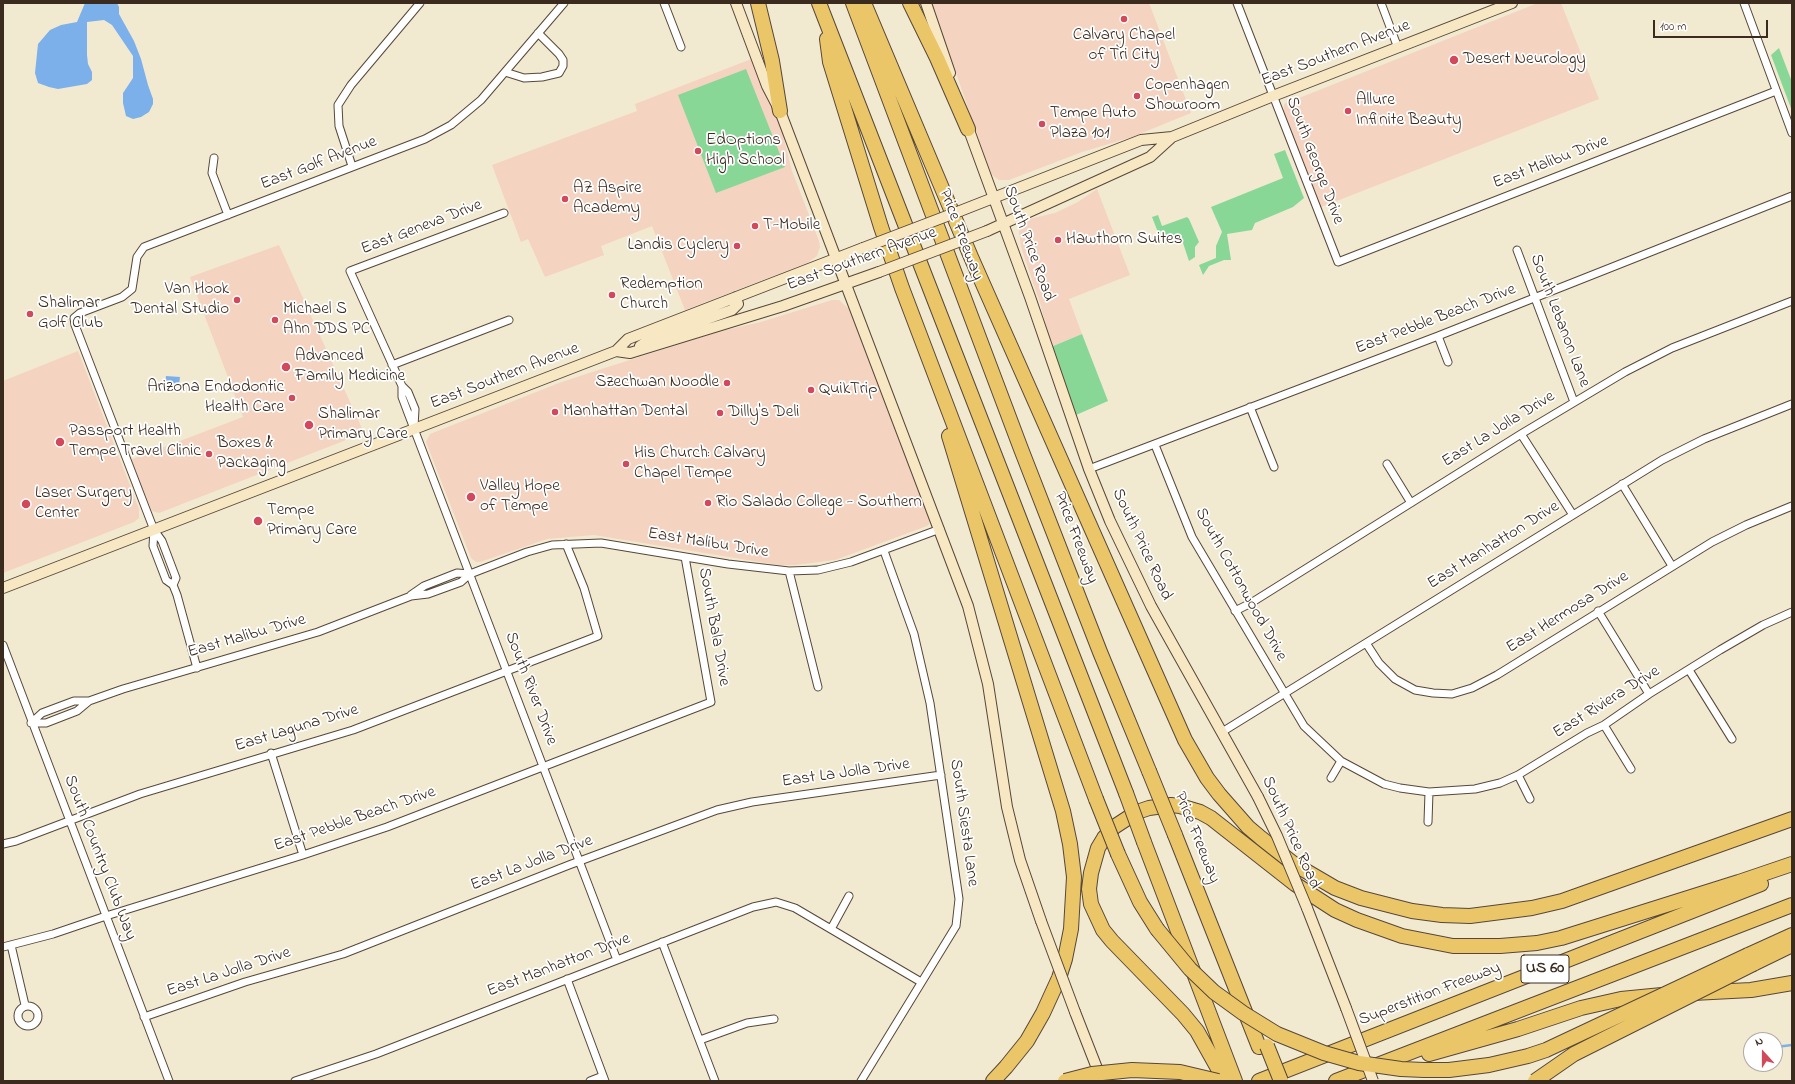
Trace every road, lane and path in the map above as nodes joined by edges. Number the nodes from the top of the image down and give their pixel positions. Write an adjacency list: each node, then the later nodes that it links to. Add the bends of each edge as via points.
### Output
1 (420, 3): 28 (street, via 351,85 338,105 339,126)
2 (564, 3): 17 (street, East Golf Avenue)
3 (664, 3): 18 (street)
4 (736, 3): 23 (main road, via 767,86)
5 (758, 3): 23 (highway, via 772,60)
6 (819, 3): 16 (highway)
7 (853, 3): 123 (highway, Price Freeway, bridge, via 1020,449 1100,652)
8 (864, 3): 97 (highway, via 977,271 1185,740 1207,778 1248,827 1294,864 1335,888 1361,898 1412,911 1470,916 1532,908 1562,901)
9 (910, 3): 24 (highway)
10 (926, 3): 24 (main road, South Price Road)
11 (1237, 3): 22 (street, South George Drive)
12 (1381, 3): 19 (street)
13 (1512, 3): 15 (main road, East Southern Avenue)
14 (1744, 3): 21 (street)
15 (1500, 5): 19 (main road, East Southern Avenue)
16 (825, 19): 48 (highway, via 830,62 881,227); 125 (highway, bridge, via 1126,793)
17 (538, 33): 20 (street, East Golf Avenue); 20 (street, via 563,60 559,72 542,77 524,78)
18 (681, 47)
19 (1398, 48): 22 (main road, East Southern Avenue)
20 (505, 72): 28 (street, East Golf Avenue, via 481,100 451,125 425,140)
21 (1776, 91): 25 (street); 36 (street, East Malibu Drive)
22 (1273, 96): 26 (main road, East Southern Avenue); 36 (street, South George Drive)
23 (780, 112): 35 (main road)
24 (968, 129): 30 (main road, South Price Road)
25 (1792, 133)
26 (1172, 137): 30 (main road, East Southern Avenue, via 1142,140); 33 (main road, East Southern Avenue, via 1150,157)
27 (214, 158): 32 (street, via 212,173)
28 (352, 166): 32 (street, East Golf Avenue)
29 (1792, 196): 40 (street, East Pebble Beach Drive)
30 (994, 197): 33 (main road, South Price Road); 35 (main road, East Southern Avenue, bridge)
31 (504, 213): 37 (street, East Geneva Drive)
32 (228, 215): 63 (street, East Golf Avenue, via 144,247 137,257 132,289 122,297 80,313 74,318)
33 (1004, 224): 38 (main road, East Southern Avenue, bridge); 57 (main road, South Price Road)
34 (1517, 250): 40 (street, South Lebanon Lane)
35 (835, 258): 38 (main road); 39 (main road, East Southern Avenue)
36 (1338, 262)
37 (350, 271): 47 (street, South River Drive)
38 (846, 284): 45 (main road, East Southern Avenue, via 761,313); 62 (main road)
39 (736, 297): 44 (main road, East Southern Avenue, via 628,339); 45 (main road, via 736,308 653,338)
40 (1534, 298): 43 (street, East Pebble Beach Drive); 49 (street, South Lebanon Lane)
41 (1792, 301): 49 (street, East La Jolla Drive, via 1672,348)
42 (509, 320): 47 (street)
43 (1438, 336): 46 (street); 51 (street, East Pebble Beach Drive)
44 (616, 351): 45 (main road, East Southern Avenue); 52 (main road, East Southern Avenue)
45 (630, 352)
46 (1448, 362)
47 (392, 365): 52 (street, South River Drive, via 402,386 402,397)
48 (937, 383): 115 (highway, bridge, via 1096,799 1140,902 1157,929 1190,969 1214,992 1243,1013 1277,1034 1324,1053 1359,1063 1401,1069 1449,1070 1489,1065 1546,1050); 133 (highway, via 938,402 1063,811 1074,871 1071,929 1059,978 1044,1012 1027,1040)
49 (1574, 402): 53 (street, East La Jolla Drive)
50 (1792, 404): 58 (street, East Manhatton Drive, via 1704,439)
51 (1250, 407): 54 (street, East Pebble Beach Drive); 56 (street)
52 (414, 430): 63 (main road, East Southern Avenue); 69 (street, South River Drive)
53 (1521, 434): 59 (street, East La Jolla Drive); 61 (street)
54 (1155, 444): 57 (street, East Pebble Beach Drive); 71 (street, South Cottonwood Drive, via 1192,537)
55 (1387, 464): 59 (street)
56 (1274, 467)
57 (1089, 469): 86 (main road, South Price Road, via 1134,574)
58 (1622, 484): 61 (street, East Manhatton Drive); 67 (street)
59 (1411, 503): 71 (street, East La Jolla Drive)
60 (1792, 506): 67 (street, East Hermosa Drive, via 1712,542)
61 (1573, 515): 74 (street, East Manhatton Drive)
62 (940, 529): 65 (street, East Malibu Drive); 135 (main road, bridge, via 973,623 988,684 1007,807 1020,860)
63 (154, 530): 70 (main road, East Southern Avenue); 77 (street, via 161,540 176,578 173,585)
64 (566, 544): 66 (street, East Malibu Drive, via 601,543); 69 (street, East Malibu Drive, via 527,552); 78 (street, East Laguna Drive, via 584,588 598,636)
65 (884, 551): 68 (street, East Malibu Drive, via 818,570); 92 (street, South Siesta Lane, via 914,634 930,703)
66 (685, 557): 68 (street, East Malibu Drive); 83 (street, South Bala Drive)
67 (1672, 566): 72 (street, East Hermosa Drive)
68 (788, 571): 80 (street)
69 (470, 574): 77 (street, East Malibu Drive, via 457,573 424,586 411,596 318,632); 78 (street, South River Drive)
70 (3, 588)
71 (1236, 611): 81 (street, South Cottonwood Drive)
72 (1598, 611): 74 (street, East Hermosa Drive, via 1497,675 1472,688 1452,694 1415,690 1395,679 1379,663); 82 (street)
73 (1791, 614): 79 (street, East Riviera Drive, via 1763,625)
74 (1366, 643): 81 (street, East Manhatton Drive)
75 (3, 646): 76 (street, South Country Club Way)
76 (6, 662): 84 (street, South Country Club Way)
77 (197, 668): 84 (street, East Malibu Drive, via 89,701 77,711 46,723)
78 (506, 670): 88 (street, East Laguna Drive, via 353,730); 90 (street, South River Drive)
79 (1689, 670): 82 (street, East Riviera Drive); 87 (street)
80 (818, 687)
81 (1284, 694): 86 (street, East Manhatton Drive); 89 (street, East Riviera Drive, via 1304,726)
82 (1649, 694): 85 (street, East Riviera Drive)
83 (711, 702): 90 (street, East Pebble Beach Drive)
84 (31, 723): 98 (street, South Country Club Way)
85 (1604, 725): 91 (street); 93 (street, East Riviera Drive)
86 (1222, 732): 142 (main road, South Price Road, bridge, via 1282,847)
87 (1732, 739)
88 (271, 753): 98 (street, East Laguna Drive, via 140,794); 101 (street)
89 (1341, 761): 94 (street); 95 (street, East Riviera Drive, via 1384,784)
90 (543, 767): 101 (street, East Pebble Beach Drive, via 387,827); 102 (street, South River Drive)
91 (1631, 769)
92 (941, 775): 102 (street, East La Jolla Drive, via 752,802 717,810); 117 (street, South Siesta Lane, via 959,899 956,926)
93 (1518, 775): 95 (street, East Riviera Drive, via 1500,783 1475,789); 96 (street)
94 (1331, 778)
95 (1429, 792): 99 (street)
96 (1530, 799)
97 (1792, 819)
98 (69, 821): 100 (street, East Laguna Drive, via 16,842); 107 (street, South Country Club Way)
99 (1428, 822)
100 (3, 844)
101 (303, 855): 107 (street, East Pebble Beach Drive)
102 (579, 861): 114 (street, South River Drive); 120 (street, East La Jolla Drive, via 343,954 245,982)
103 (1792, 864): 125 (highway, via 1561,938 1500,946 1453,946 1402,936 1335,910 1294,884 1200,812 1171,805 1143,810 1114,827 1098,848 1089,889 1092,904 1103,930 1183,1014)
104 (1792, 872): 124 (highway, Superstition Freeway / US 60)
105 (849, 896): 108 (street)
106 (1792, 905): 126 (highway, US 60)
107 (106, 916): 111 (street, East Pebble Beach Drive); 120 (street, South Country Club Way)
108 (831, 929): 110 (street, East Manhatton Drive, via 795,908 776,902 753,907); 117 (street, East Manhatton Drive)
109 (1792, 935): 115 (highway)
110 (662, 942): 114 (street, East Manhatton Drive); 122 (street)
111 (11, 945): 113 (street, East Pebble Beach Drive); 119 (street)
112 (1792, 945): 115 (highway)
113 (3, 947)
114 (617, 960): 116 (street, East Manhatton Drive)
115 (1751, 960): 143 (highway, bridge, via 1574,1054)
116 (567, 979): 127 (street); 129 (street, East Manhatton Drive, via 376,1054)
117 (921, 982): 132 (street, South Siesta Lane)
118 (1792, 983): 126 (highway, via 1751,990 1645,996 1600,1004)
119 (25, 1005)
120 (144, 1017): 128 (street, South Country Club Way)
121 (774, 1019): 122 (street, via 747,1023)
122 (700, 1040): 131 (street)
123 (1263, 1046): 139 (highway, Price Freeway); 140 (highway, bridge)
124 (1298, 1066): 137 (highway); 138 (highway, Superstition Freeway / US 60)
125 (1227, 1075)
126 (1352, 1075): 141 (highway, US 60)
127 (604, 1078): 130 (street)
128 (169, 1081)
129 (295, 1081)
130 (590, 1081)
131 (715, 1081)
132 (861, 1081)
133 (993, 1081)
134 (1065, 1081): 136 (highway, bridge, via 1092,1074 1132,1070 1180,1072)
135 (1102, 1081)
136 (1218, 1081)
137 (1250, 1081)
138 (1259, 1081)
139 (1273, 1081)
140 (1281, 1081)
141 (1336, 1081)
142 (1373, 1081)
143 (1535, 1081)

